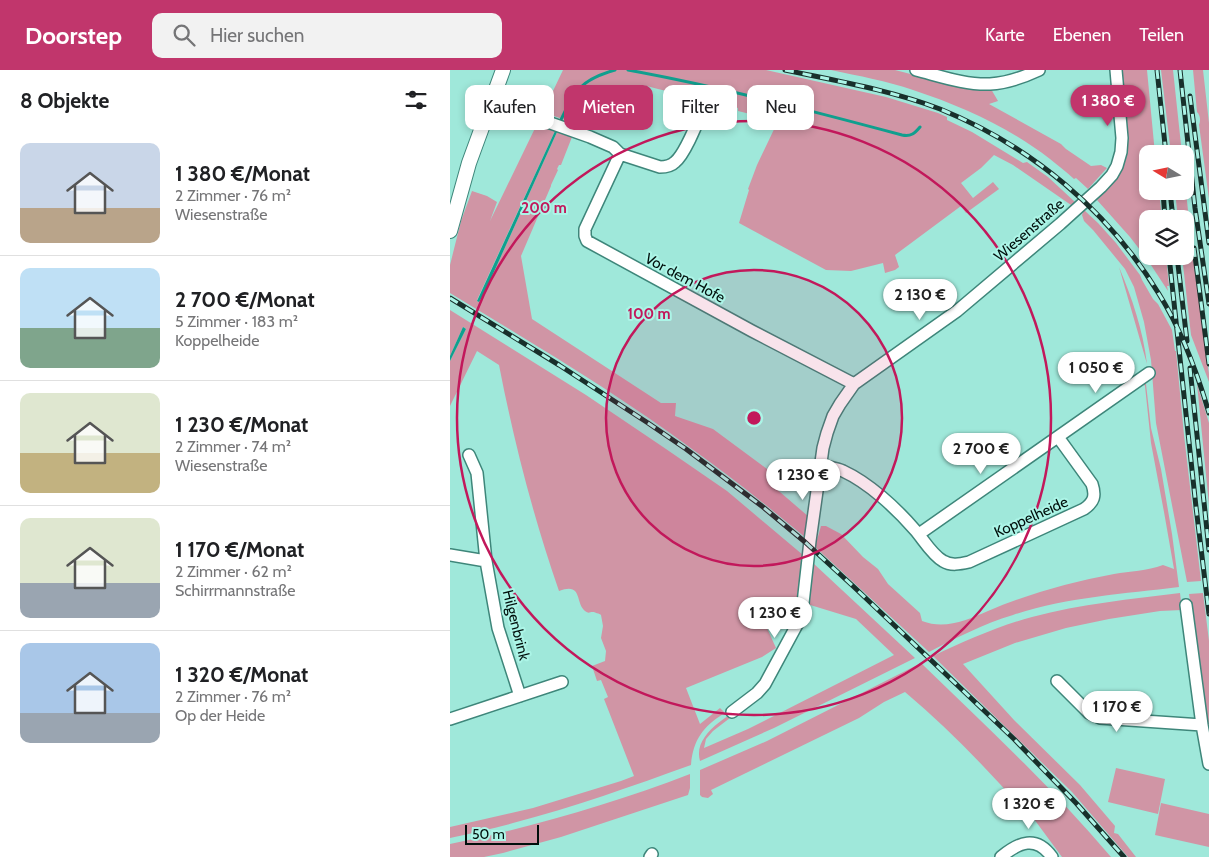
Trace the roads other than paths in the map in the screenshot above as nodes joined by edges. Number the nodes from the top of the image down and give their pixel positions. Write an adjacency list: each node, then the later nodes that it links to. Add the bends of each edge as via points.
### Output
1 (503, 70): 5 (street)
2 (916, 70): 3 (street, via 977,84 992,84)
3 (1039, 70)
4 (1116, 70): 12 (street, Wiesenstraße, via 1122,145 1112,175 1066,219 957,311)
5 (497, 85)
6 (554, 124): 9 (street, via 614,147)
7 (481, 130): 10 (street)
8 (693, 130): 9 (street, via 681,156 671,166 660,167)
9 (620, 154): 12 (street, Vor dem Hofe, via 586,229 587,241)
10 (450, 231)
11 (1149, 373): 13 (street)
12 (854, 384): 15 (street, Wiesenstraße, via 833,416)
13 (1058, 437): 16 (street); 16 (street, Koppelheide, via 1092,484 1093,501 1084,509 960,564 940,560)
14 (469, 455): 18 (street, Hilgenbrink, via 477,473)
15 (821, 465): 16 (street, Koppelheide, via 844,472 862,483 883,498); 23 (street, Wiesenstraße, via 799,621 766,684)
16 (919, 534)
17 (450, 555): 18 (street)
18 (486, 561): 22 (street, Hilgenbrink, via 498,628)
19 (1186, 605): 25 (street)
20 (1057, 681): 25 (street, via 1088,713 1100,718)
21 (562, 682): 22 (street)
22 (520, 696): 24 (street)
23 (732, 712)
24 (450, 719)
25 (1202, 725): 26 (street)
26 (1209, 764)
27 (1001, 857): 28 (street, via 1019,844 1031,843 1040,845)
28 (1052, 857)

